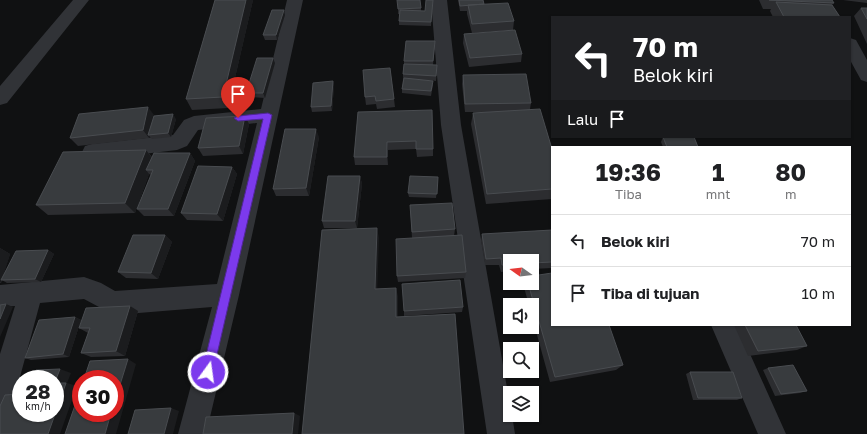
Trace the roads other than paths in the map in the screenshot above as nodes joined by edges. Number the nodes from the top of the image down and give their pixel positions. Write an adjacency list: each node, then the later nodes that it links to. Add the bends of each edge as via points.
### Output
1 (81, 0): 6 (street)
2 (295, 0): 7 (street)
3 (439, 0): 15 (street, via 451,125)
4 (851, 46): 5 (street)
5 (867, 76)
6 (0, 98)
7 (268, 115): 8 (street, via 194,123 187,128 180,140 174,143); 10 (street)
8 (92, 152)
9 (31, 293): 10 (street, via 84,288 92,289 117,303); 11 (street); 13 (street)
10 (227, 295): 14 (street)
11 (0, 296)
12 (724, 326): 16 (street)
13 (0, 399)
14 (192, 434)
15 (500, 434)
16 (772, 434)

